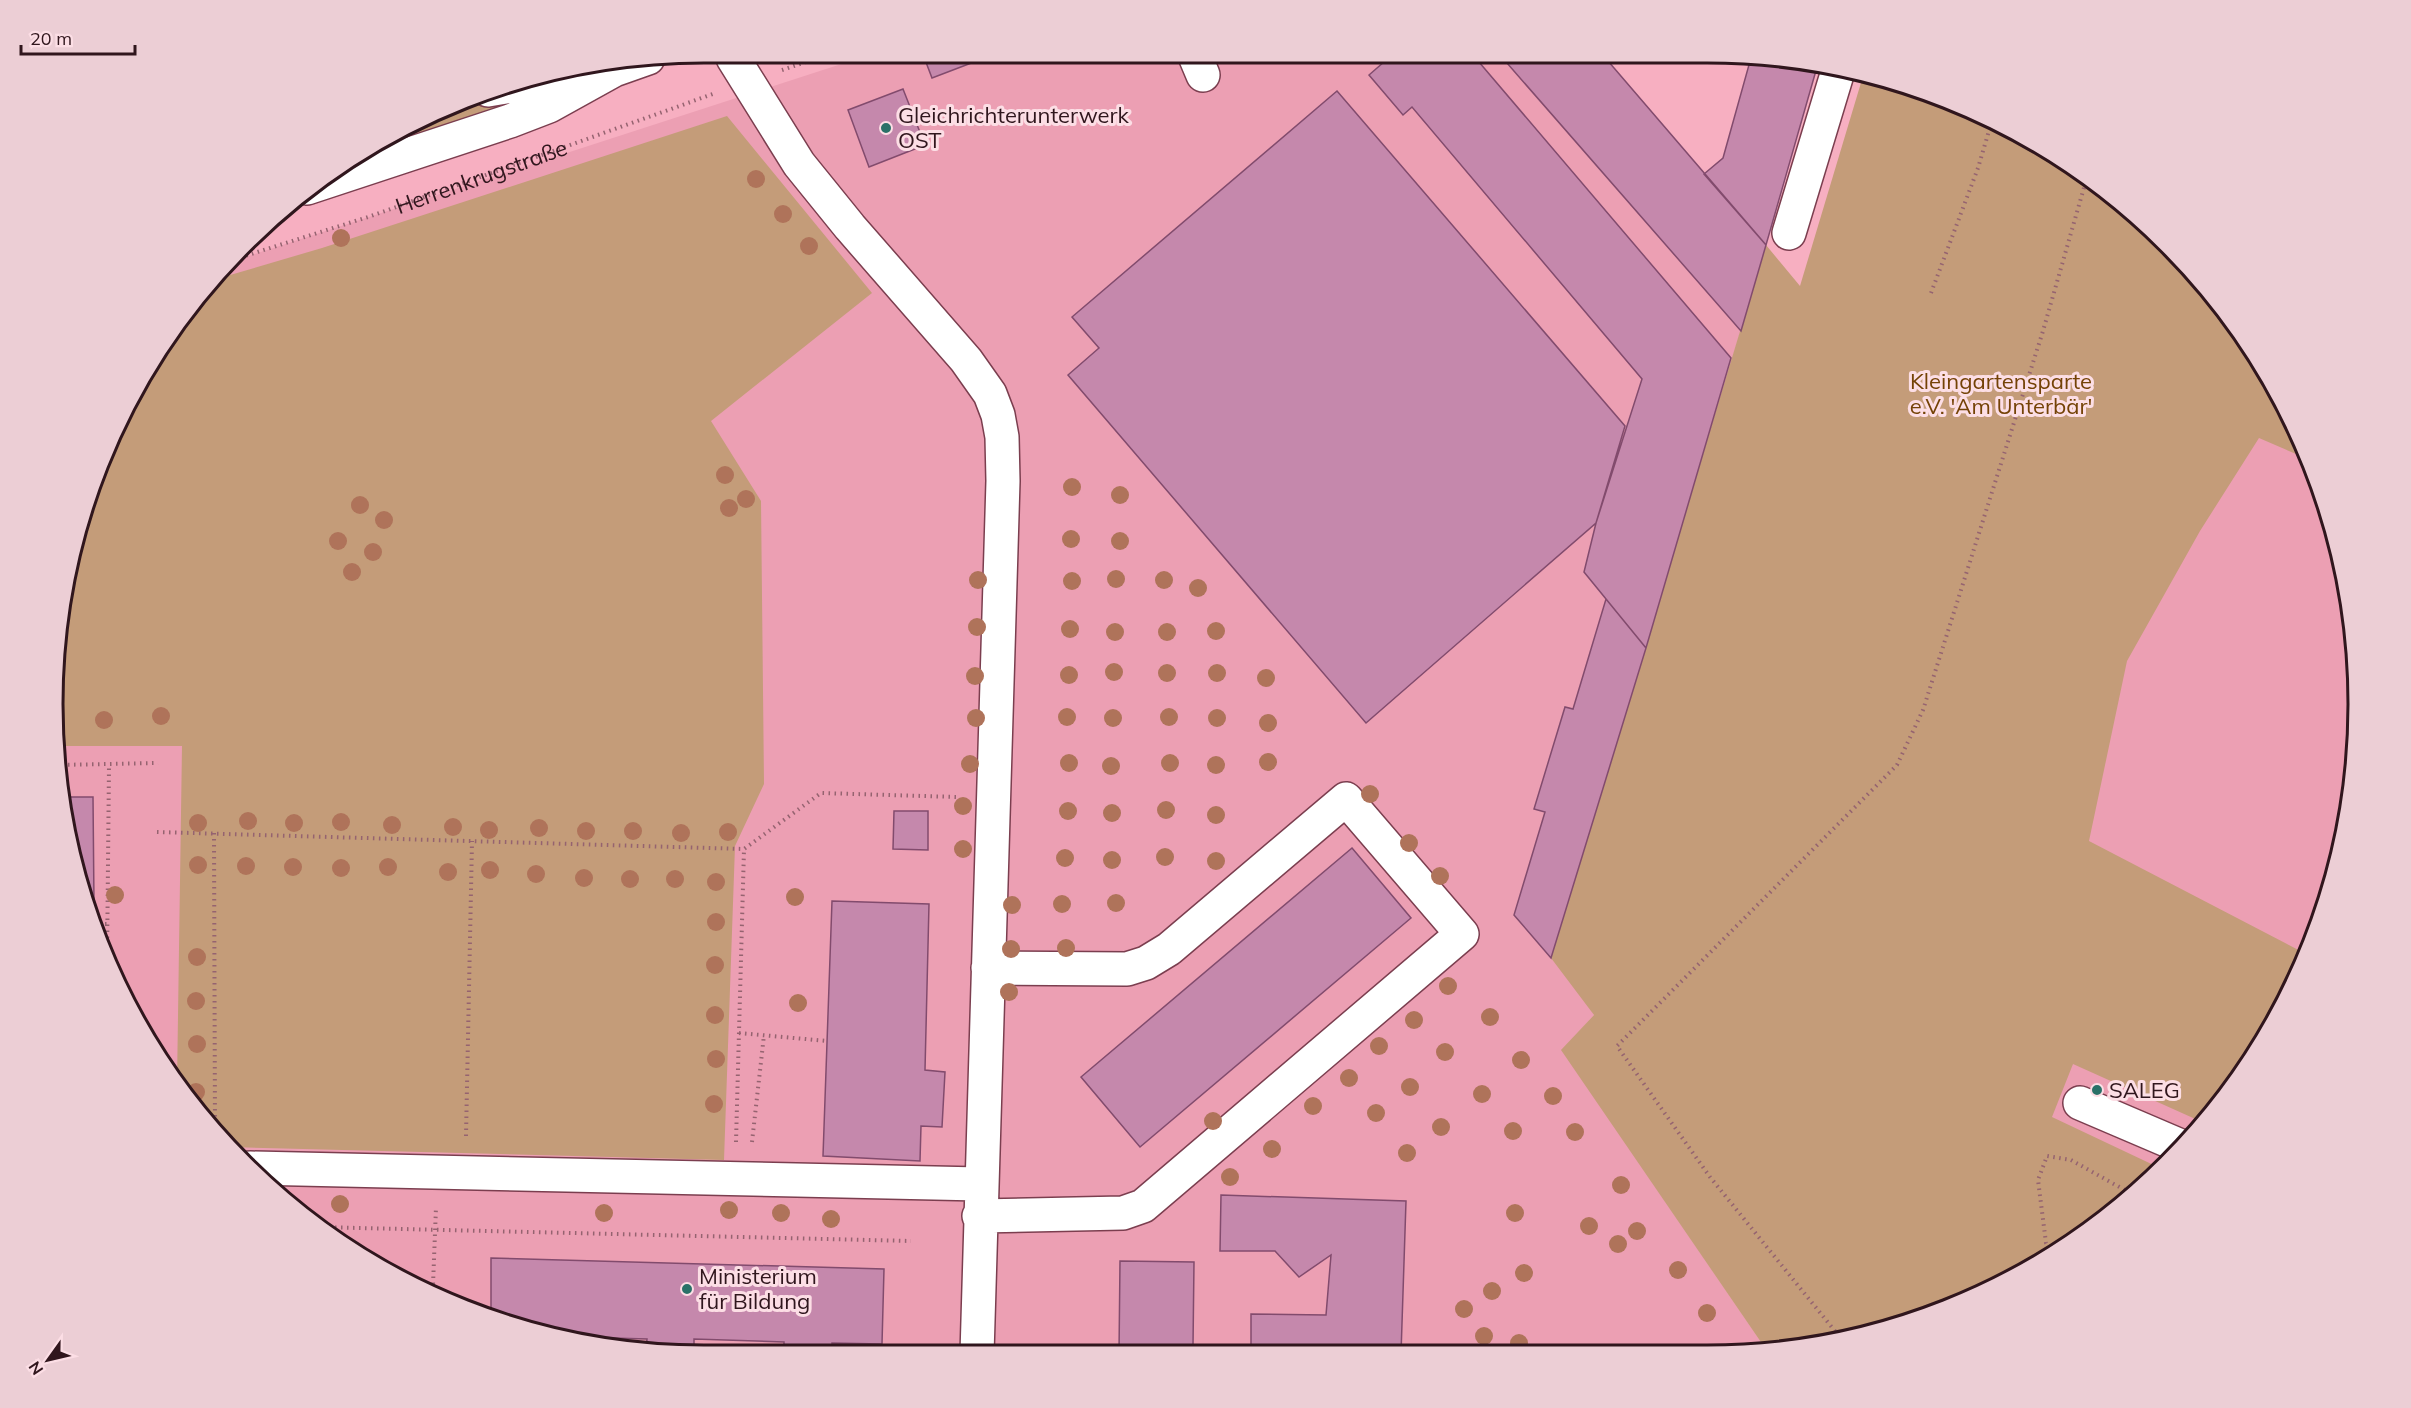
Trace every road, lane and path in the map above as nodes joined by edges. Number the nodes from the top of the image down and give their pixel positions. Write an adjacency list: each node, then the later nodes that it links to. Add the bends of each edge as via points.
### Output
1 (736, 63): 18 (street, via 799,164 966,360 990,394 998,415 1003,481)
2 (804, 63): 5 (path)
3 (619, 68): 4 (street, Herrenkrugstraße)
4 (614, 70): 7 (street, Herrenkrugstraße); 10 (street, Herrenkrugstraße, via 549,106)
5 (772, 74)
6 (1836, 76): 12 (street)
7 (572, 77)
8 (719, 92): 13 (path, Herrenkrugstraße, via 368,217)
9 (1990, 128): 14 (path)
10 (339, 178)
11 (2084, 186): 44 (path, via 2043,331 1923,710 1897,765 1617,1046 1710,1177)
12 (1789, 233)
13 (247, 255)
14 (1931, 293)
15 (158, 764): 17 (path)
16 (66, 765): 17 (path)
17 (109, 765): 24 (path)
18 (992, 798): 22 (path, via 821,793); 26 (street)
19 (157, 832): 20 (path)
20 (214, 833): 21 (path); 31 (path)
21 (472, 841): 22 (path); 34 (path)
22 (744, 849): 27 (path)
23 (102, 924): 24 (path)
24 (107, 924): 25 (path)
25 (107, 936)
26 (988, 968): 36 (street); 38 (street, via 1121,969 1146,963 1169,949 1346,799 1462,934 1143,1206 1123,1213)
27 (739, 1033): 28 (path); 35 (path)
28 (764, 1035): 29 (path); 35 (path, via 750,1161)
29 (827, 1041)
30 (2080, 1103): 32 (street)
31 (215, 1118)
32 (2173, 1143)
33 (263, 1168): 34 (street)
34 (451, 1172): 35 (street); 40 (path)
35 (734, 1179): 36 (street)
36 (980, 1184): 38 (street)
37 (2125, 1190): 42 (path, via 2071,1160 2047,1156 2038,1180)
38 (979, 1216): 45 (street)
39 (334, 1227): 40 (path)
40 (435, 1229): 41 (path); 43 (path)
41 (911, 1241)
42 (2048, 1246)
43 (433, 1285)
44 (1836, 1332)
45 (976, 1345)

